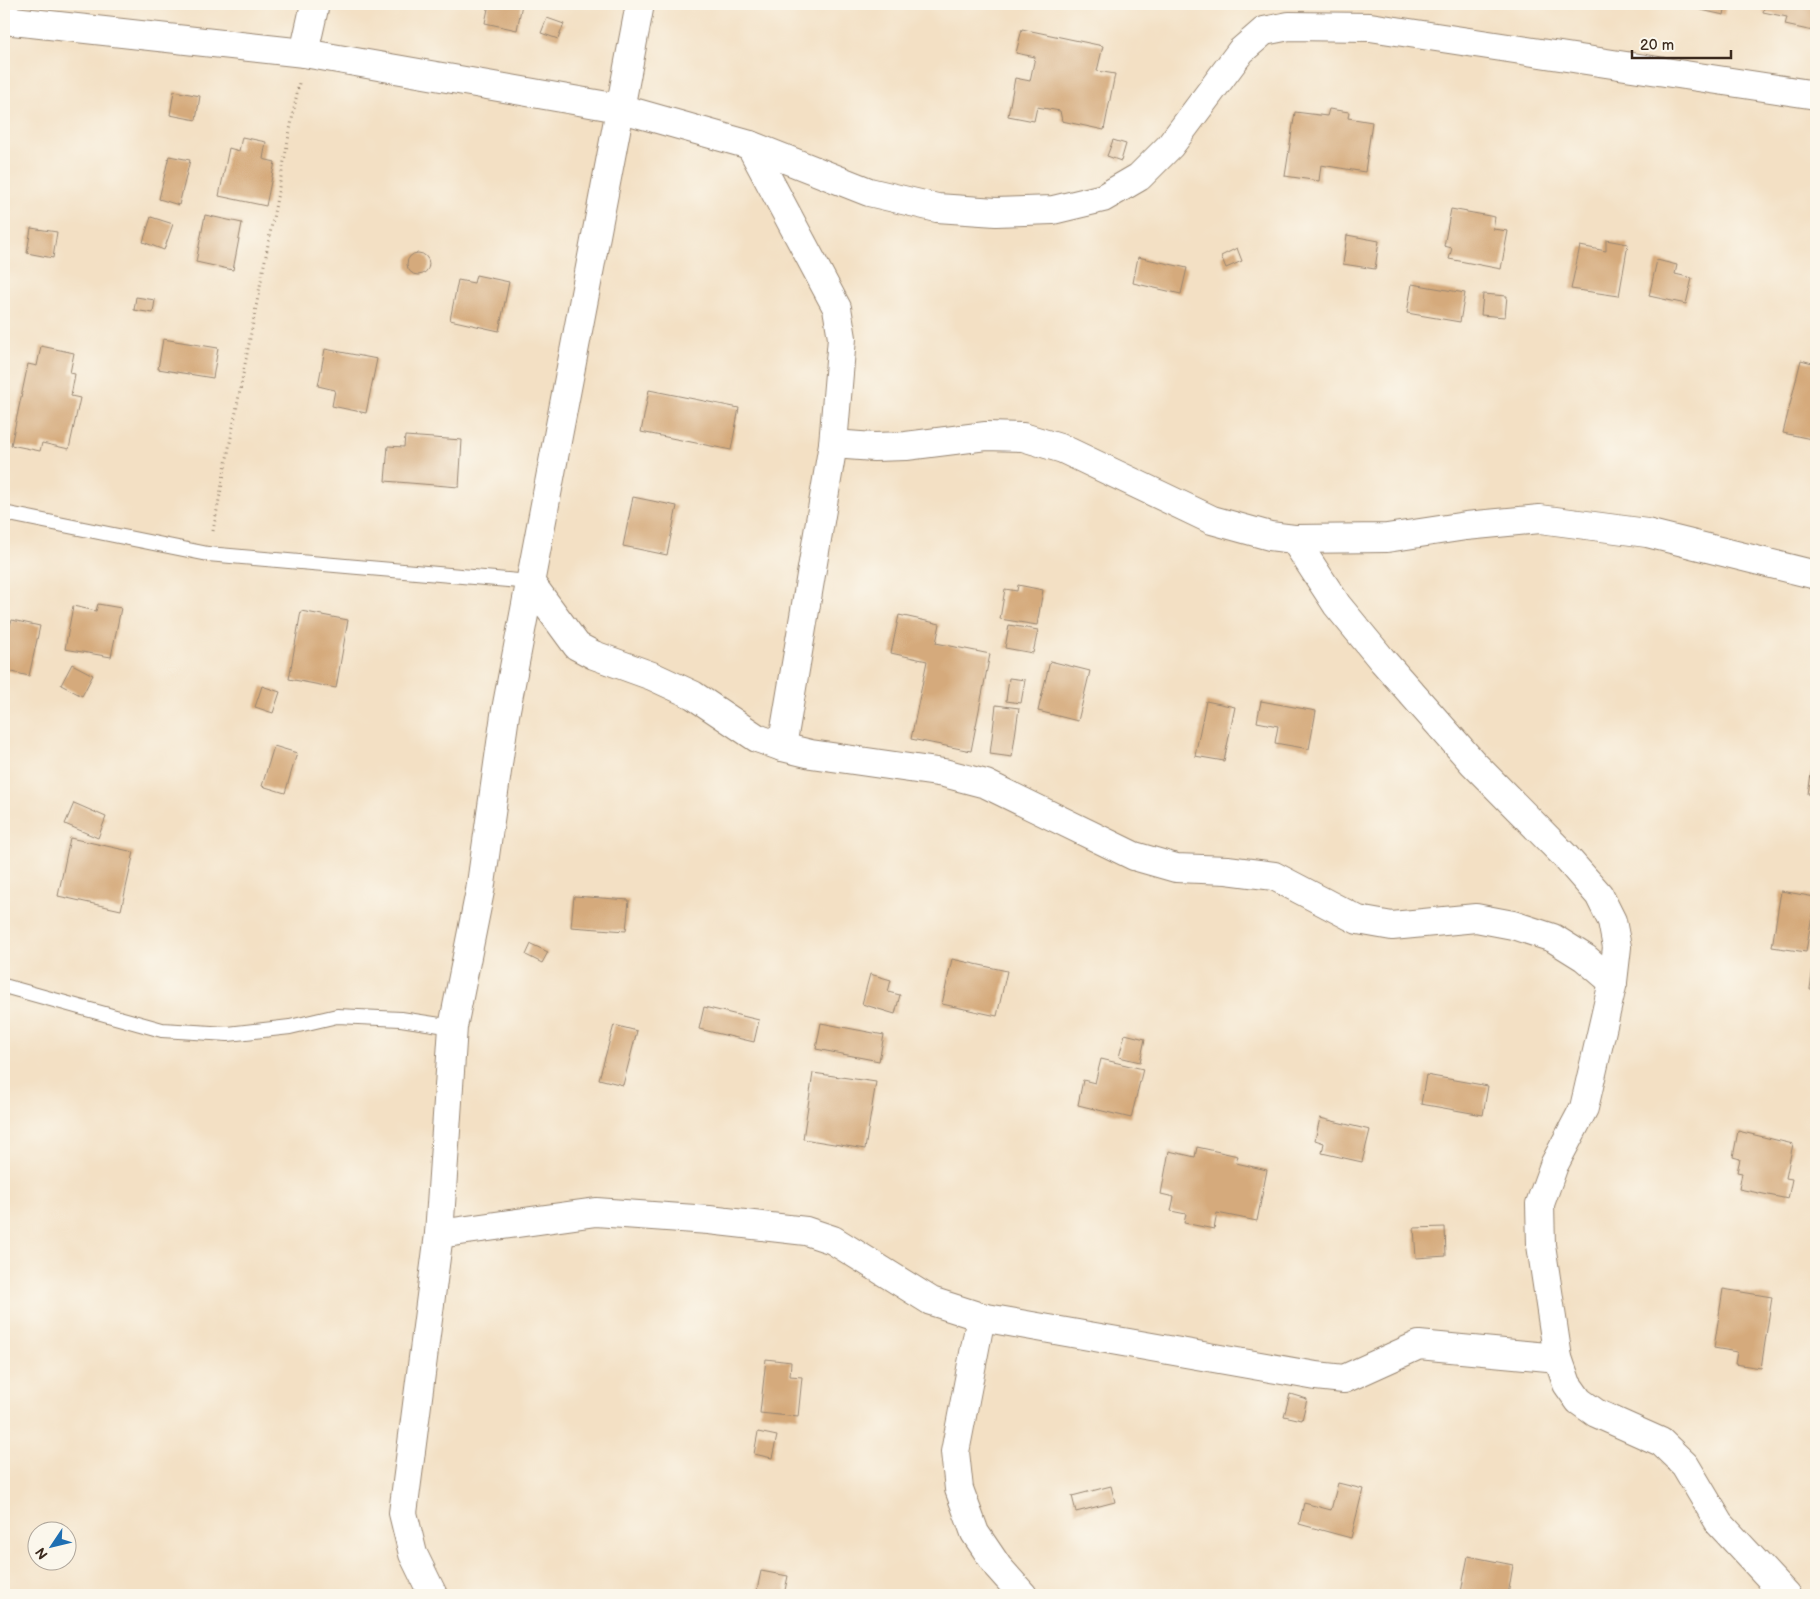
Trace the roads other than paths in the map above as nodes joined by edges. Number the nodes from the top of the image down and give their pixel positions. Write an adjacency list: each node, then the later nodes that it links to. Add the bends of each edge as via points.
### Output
1 (315, 4): 5 (street)
2 (640, 4): 7 (street)
3 (1370, 15): 6 (street); 8 (street, via 1264,31 1241,51 1170,146 1139,177 1102,198 1053,210 996,212 937,208 869,192)
4 (4, 20): 5 (street)
5 (304, 53): 7 (street)
6 (1816, 95)
7 (619, 108): 8 (street); 13 (street)
8 (750, 145): 9 (street, via 837,308 842,338)
9 (833, 444): 11 (street, via 906,446 986,436 1023,437 1064,449 1212,520); 14 (street)
10 (4, 513): 13 (lane, via 208,554)
11 (1294, 539): 12 (street, via 1388,538 1540,519 1647,532); 15 (street, via 1337,605 1383,661 1474,764 1599,895 1612,920 1617,947)
12 (1816, 575)
13 (530, 582): 14 (street, via 577,646 693,695 757,738); 17 (street, via 505,715 480,891)
14 (782, 747): 15 (street, via 986,784 1134,856 1176,868 1274,876 1358,920 1392,926 1476,918 1513,925 1553,938 1585,958)
15 (1613, 982): 20 (street, via 1584,1108 1554,1165 1540,1204 1541,1245)
16 (4, 986): 17 (lane, via 162,1030 228,1034 290,1027 337,1016 401,1019)
17 (453, 1027): 18 (street)
18 (439, 1234): 19 (street, via 596,1212 806,1231 833,1240 931,1301); 21 (street, via 403,1513 413,1554)
19 (981, 1317): 20 (street, via 1344,1379 1419,1344); 22 (street, via 955,1452 959,1489 975,1533 998,1567)
20 (1558, 1358): 23 (street, via 1567,1384 1580,1401 1596,1413 1661,1442 1685,1465 1720,1524)
21 (434, 1595)
22 (1023, 1595)
23 (1786, 1595)

